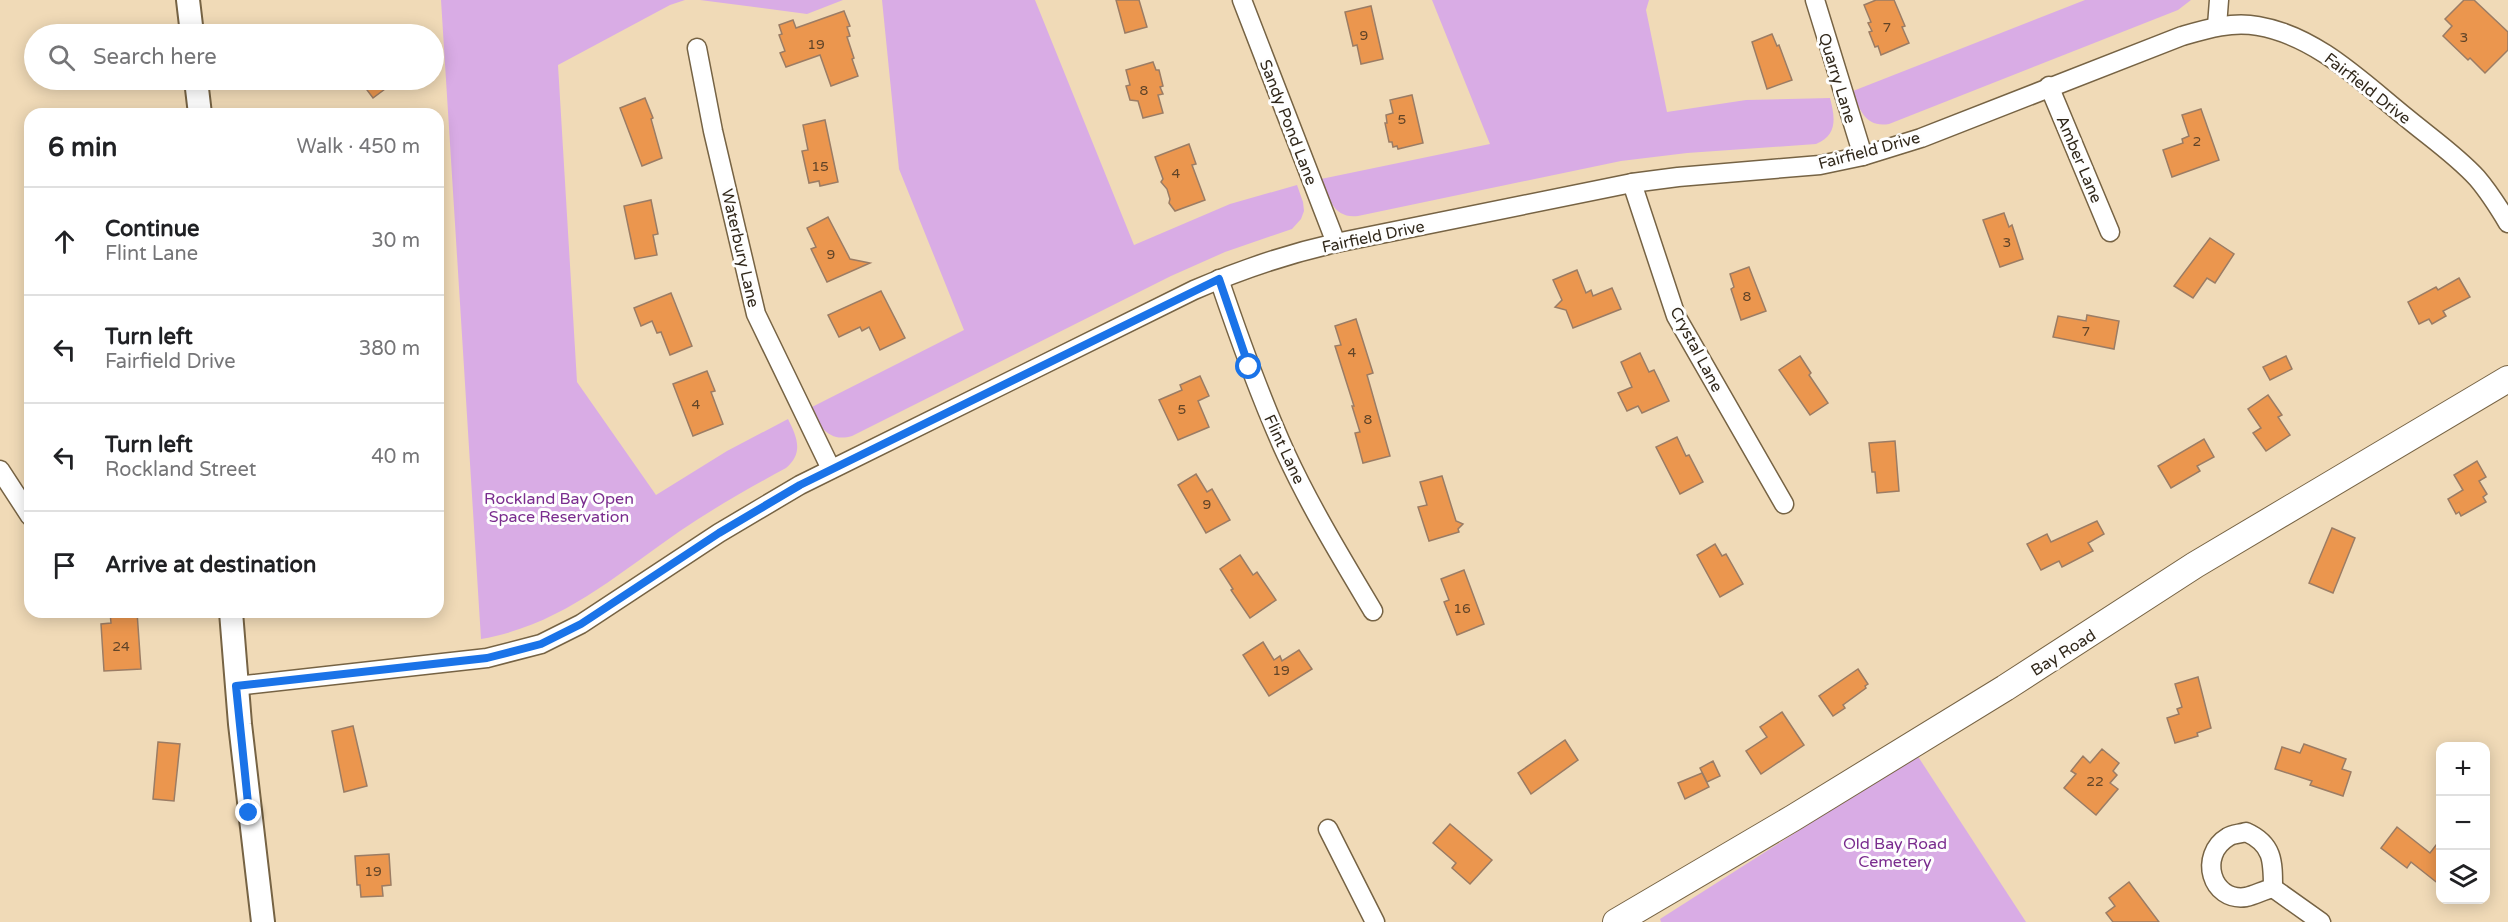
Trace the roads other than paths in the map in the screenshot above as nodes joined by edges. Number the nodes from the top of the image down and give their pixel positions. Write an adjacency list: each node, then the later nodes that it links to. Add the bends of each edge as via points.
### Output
1 (188, 0): 5 (street)
2 (1242, 0): 15 (street, Sandy Pond Lane)
3 (1815, 0): 11 (street, Quarry Lane)
4 (2219, 0): 6 (street)
5 (191, 24)
6 (2217, 26): 8 (street, Fairfield Drive); 13 (street, Fairfield Drive, via 2267,28 2335,60 2465,166 2488,191)
7 (697, 48): 18 (street, Waterbury Lane, via 756,314)
8 (2049, 87): 11 (street, Fairfield Drive, via 1921,138); 14 (street, Amber Lane)
9 (197, 90): 10 (street)
10 (199, 108)
11 (1863, 156): 12 (street, Fairfield Drive, via 1820,165)
12 (1632, 183): 15 (street, Fairfield Drive); 20 (street, Crystal Lane, via 1676,316)
13 (2508, 223)
14 (2110, 232)
15 (1336, 243): 16 (street, Fairfield Drive)
16 (1219, 279): 18 (street, Fairfield Drive); 22 (street, Flint Lane, via 1249,367 1287,455 1319,520)
17 (2508, 379): 29 (main road, Bay Road, via 2195,565 2015,682)
18 (831, 469): 24 (street, Fairfield Drive, via 719,533 581,624 541,644 487,658)
19 (0, 470): 21 (street)
20 (1784, 504)
21 (24, 507)
22 (1372, 611)
23 (231, 618): 24 (street)
24 (236, 686): 27 (street)
25 (1328, 830): 28 (street)
26 (2273, 888): 30 (street)
27 (263, 922)
28 (1375, 922)
29 (1616, 922)
30 (2321, 922)

